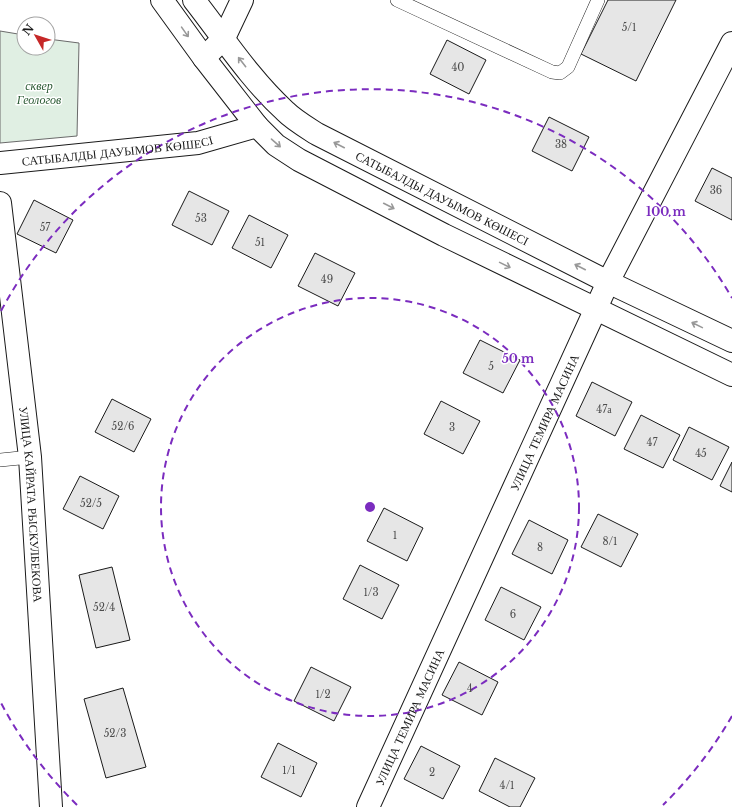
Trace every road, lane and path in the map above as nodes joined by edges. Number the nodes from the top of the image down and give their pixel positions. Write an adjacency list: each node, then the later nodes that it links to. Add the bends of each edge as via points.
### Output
1 (162, 0): 8 (street, one-way to 8)
2 (194, 0): 6 (street, САТЫБАЛДЫ ДАУЫМОВ КӨШЕСІ)
3 (242, 0): 6 (street)
4 (397, 0): 5 (lane, via 552,72 560,73 568,66)
5 (598, 0)
6 (224, 38): 8 (street); 12 (street, САТЫБАЛДЫ ДАУЫМОВ КӨШЕСІ, one-way to 6, via 317,134 273,100)
7 (732, 44): 12 (street, УЛИЦА ТЕМИРА МАСИНА)
8 (204, 58): 9 (street)
9 (257, 126): 10 (street, САТЫБАЛДЫ ДАУЫМОВ КӨШЕСІ, via 198,143); 13 (street, one-way to 13, via 276,145 299,160)
10 (0, 163)
11 (0, 203): 16 (street, УЛИЦА КАЙРАТА РЫСКУЛБЕКОВА)
12 (608, 282): 13 (street, УЛИЦА ТЕМИРА МАСИНА); 14 (street, САТЫБАЛДЫ ДАУЫМОВ КӨШЕСІ, one-way to 12)
13 (596, 310): 15 (street); 19 (street, УЛИЦА ТЕМИРА МАСИНА)
14 (732, 342)
15 (732, 375)
16 (30, 457): 17 (lane); 18 (street, УЛИЦА КАЙРАТА РЫСКУЛБЕКОВА)
17 (0, 460)
18 (51, 807)
19 (368, 807)

